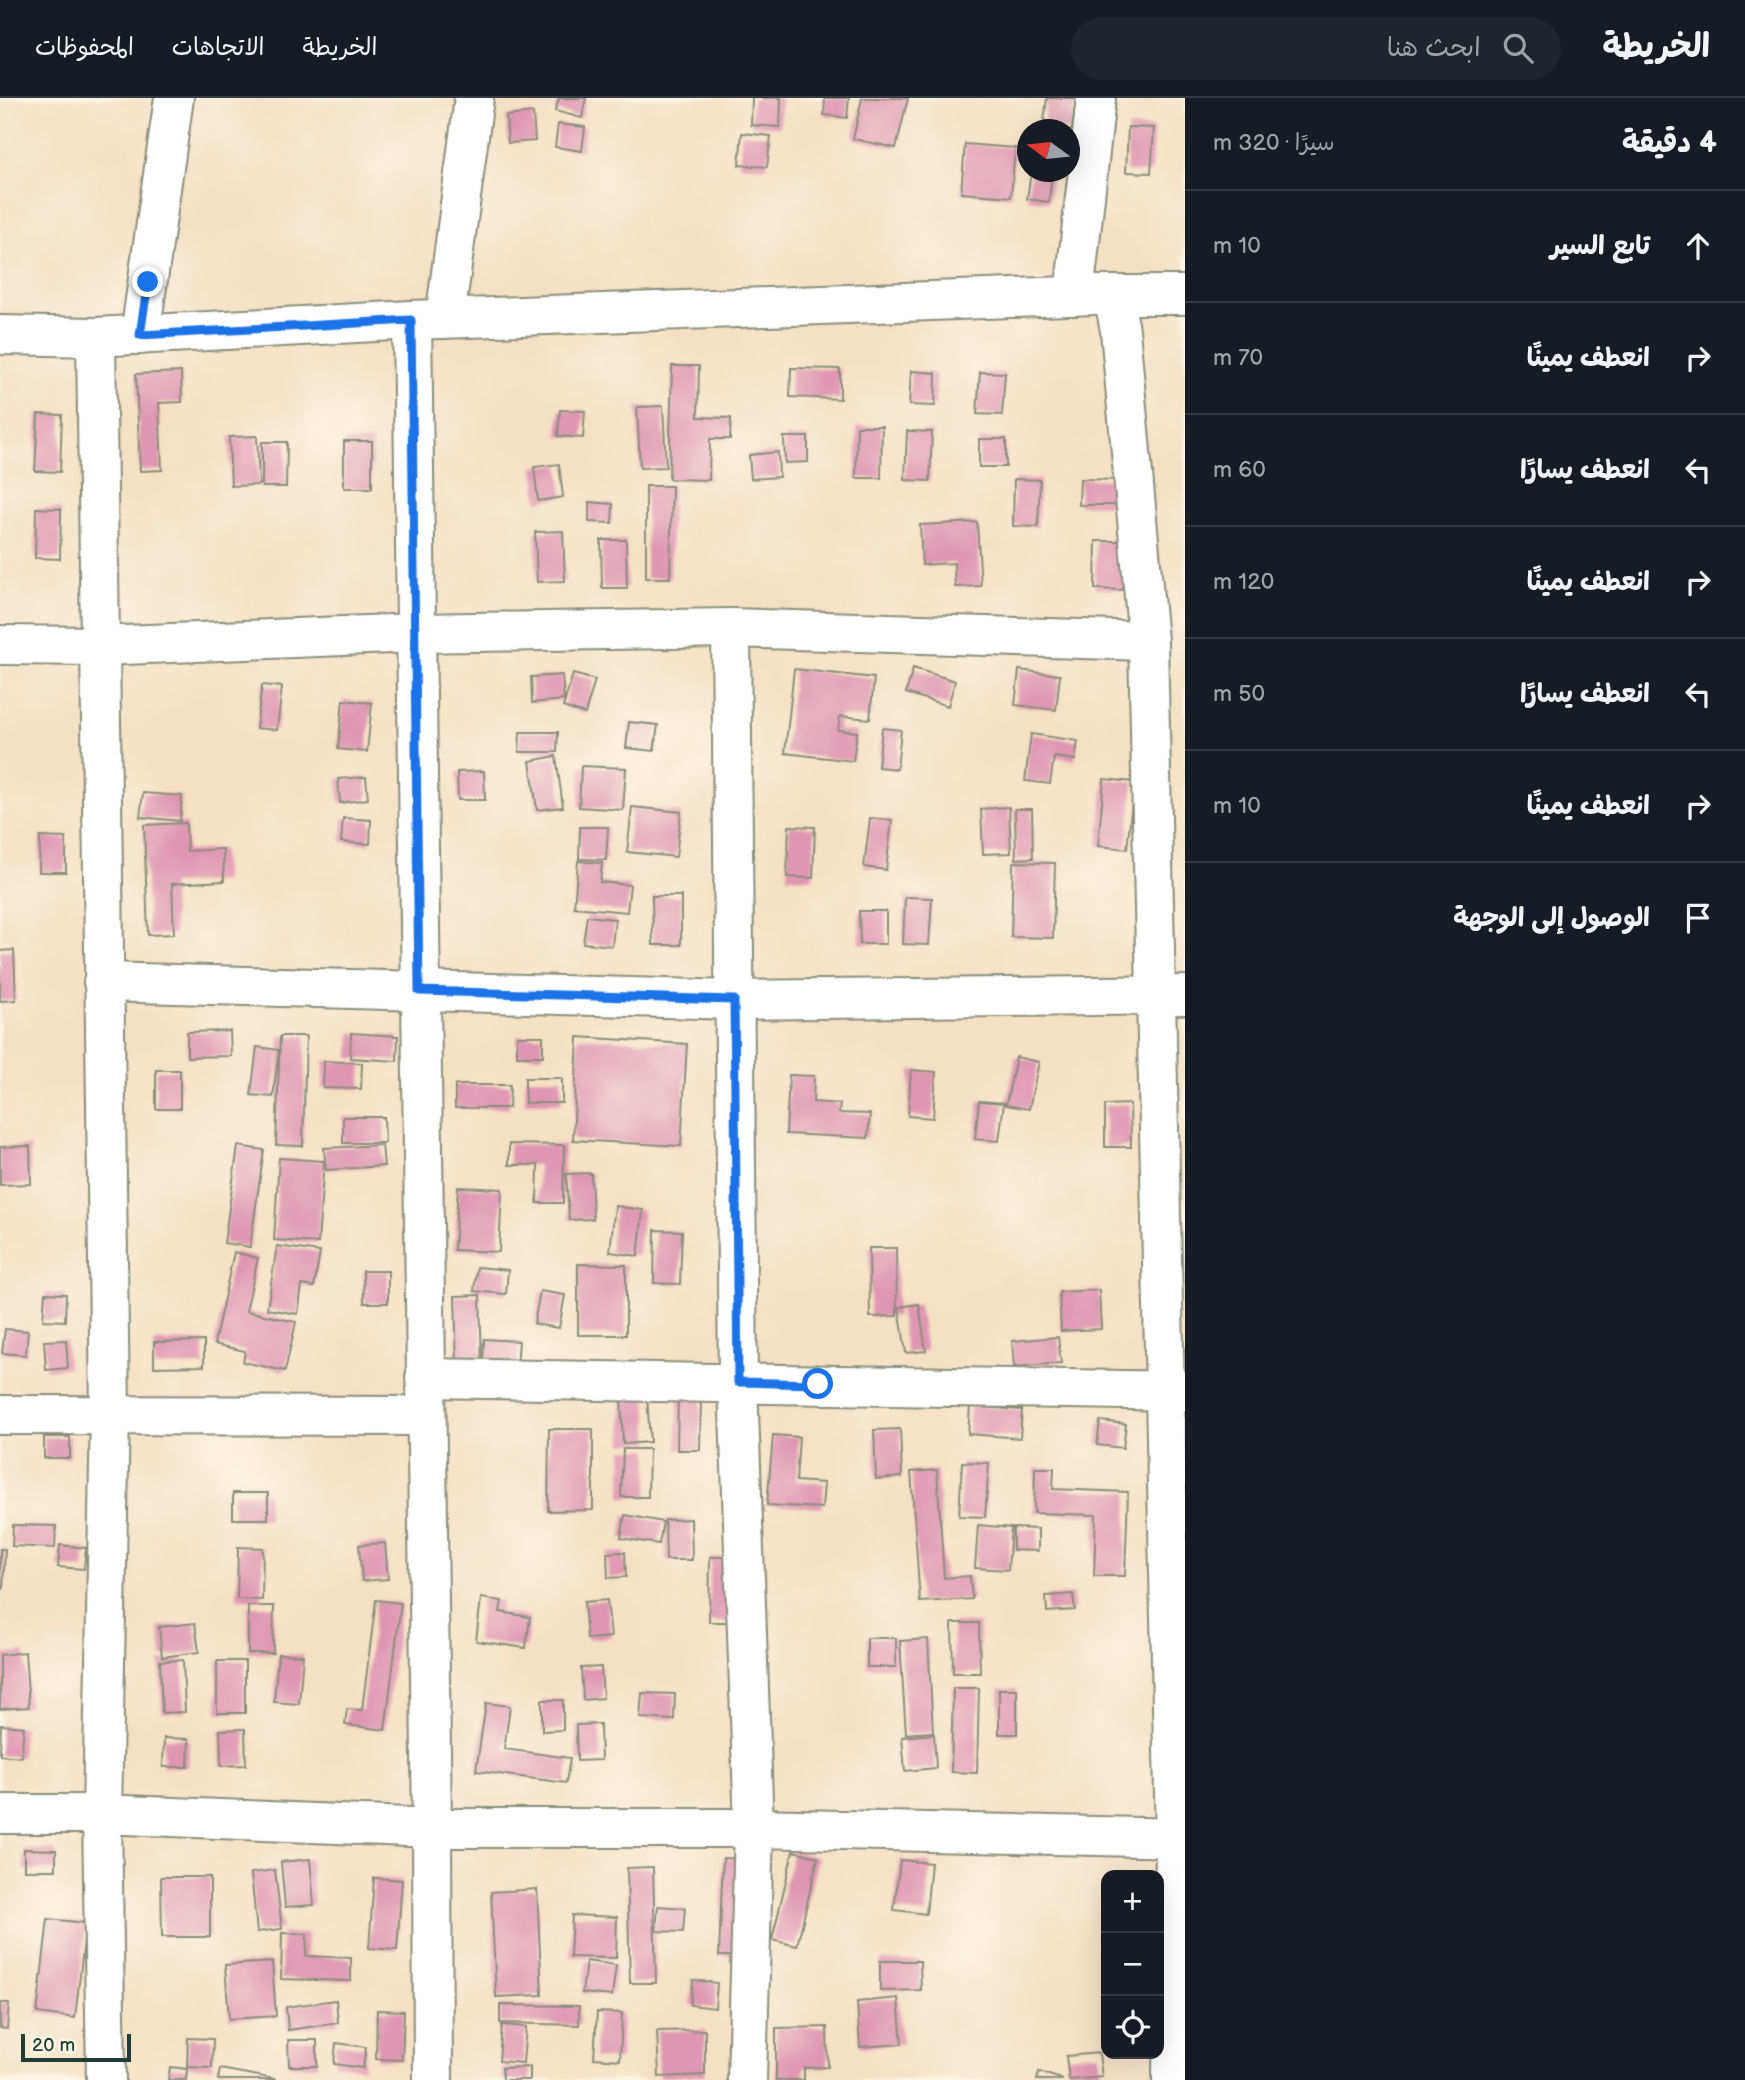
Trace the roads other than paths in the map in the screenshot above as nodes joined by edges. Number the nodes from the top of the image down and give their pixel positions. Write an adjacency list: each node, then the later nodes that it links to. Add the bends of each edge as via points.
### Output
1 (174, 98): 9 (street)
2 (474, 98): 7 (street)
3 (1096, 98): 6 (street)
4 (1113, 295): 5 (street); 6 (street); 13 (street)
5 (1185, 295)
6 (1074, 296): 7 (street)
7 (428, 319): 9 (street); 12 (street)
8 (0, 335): 10 (street)
9 (140, 335): 10 (street)
10 (96, 337): 15 (street)
11 (731, 628): 12 (street); 13 (street); 19 (street)
12 (415, 633): 15 (street); 17 (street)
13 (1148, 641): 18 (street)
14 (0, 645): 15 (street)
15 (99, 646): 16 (street)
16 (103, 982): 17 (street); 23 (street)
17 (419, 991): 19 (street); 20 (street)
18 (1170, 996): 19 (street); 22 (street)
19 (734, 1000): 21 (street)
20 (425, 1377): 21 (street); 25 (street)
21 (738, 1382): 22 (street); 29 (street)
22 (1175, 1391): 30 (street)
23 (110, 1413): 24 (street); 25 (street); 27 (street)
24 (0, 1415)
25 (426, 1416): 28 (street)
26 (0, 1814): 27 (street)
27 (102, 1814): 28 (street); 32 (street)
28 (432, 1828): 29 (street); 33 (street)
29 (754, 1828): 30 (street); 34 (street)
30 (1180, 1838): 31 (street)
31 (1179, 2037): 35 (street)
32 (106, 2080)
33 (433, 2080)
34 (747, 2080)
35 (1172, 2080)

